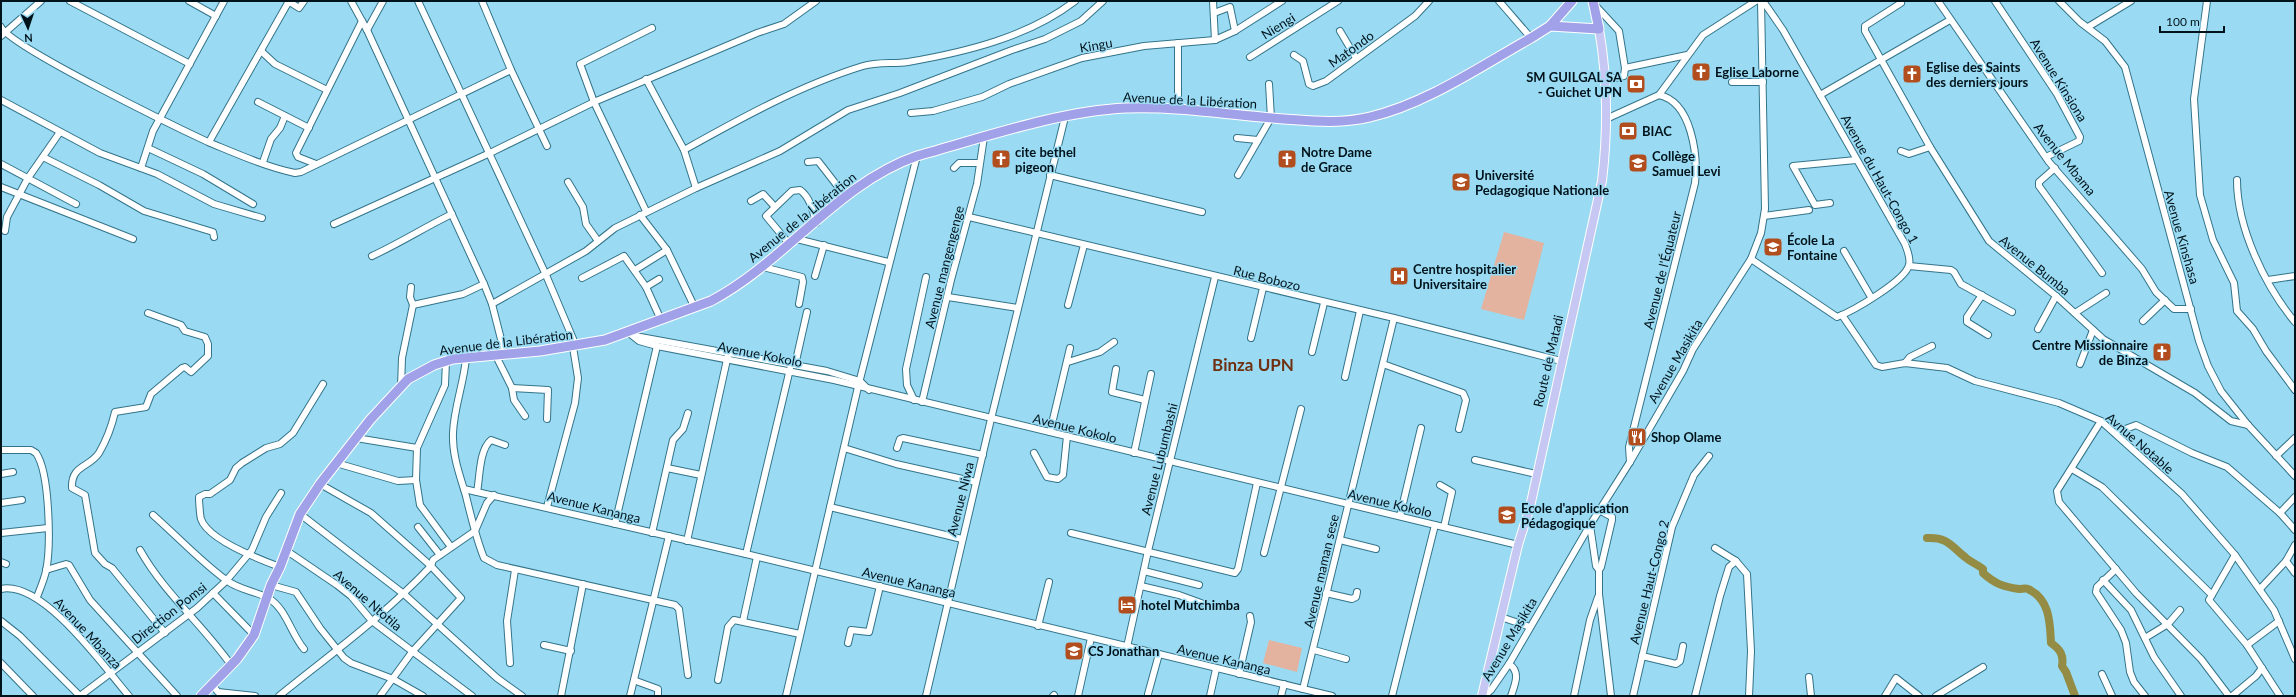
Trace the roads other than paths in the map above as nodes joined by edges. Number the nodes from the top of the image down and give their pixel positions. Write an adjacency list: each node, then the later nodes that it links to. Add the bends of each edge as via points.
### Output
1 (41, 1): 40 (street)
2 (70, 1): 50 (street)
3 (189, 1): 30 (street)
4 (224, 1): 30 (street)
5 (304, 1): 26 (street, via 300,8)
6 (351, 1): 32 (street)
7 (383, 1): 37 (street)
8 (418, 1): 59 (street)
9 (482, 1): 52 (street)
10 (816, 1): 53 (street, via 784,24)
11 (1075, 1): 83 (street, via 1063,11 1023,31 961,53 902,63 864,66 820,83 729,125)
12 (1103, 1): 105 (street, via 1080,21 1045,39 848,110 780,151)
13 (1214, 1): 29 (street)
14 (1282, 1): 38 (street, Kingu)
15 (1338, 1): 47 (street, Niengi)
16 (1429, 1): 48 (street, Matondo, via 1415,16)
17 (1499, 1): 41 (street)
18 (1572, 1): 33 (highway, Avenue de la Libération)
19 (1756, 1): 46 (street, via 1703,35)
20 (1762, 1): 56 (street, Avenue Masikita); 61 (street, Avenue du Haut-Congo 1, via 1783,30)
21 (1938, 1): 31 (street, Avenue Mbama)
22 (1995, 1): 88 (street, Avenue Kinsiona, via 2057,94 2080,136 2079,141)
23 (2059, 1): 35 (street, Avenue Kinshasa)
24 (2131, 1): 35 (street)
25 (2207, 1): 206 (street, via 2194,99 2200,195 2213,240 2234,283 2237,311 2253,329)
26 (288, 2): 44 (street)
27 (1593, 2): 36 (highway); 51 (street, via 1619,31)
28 (1901, 3): 49 (street, Avenue Bumba, via 1864,27)
29 (1214, 13): 38 (street, via 1230,8); 42 (street)
30 (216, 16): 50 (street)
31 (1950, 20): 49 (street); 88 (street, Avenue Mbama)
32 (362, 21): 37 (street); 58 (street)
33 (1550, 26): 36 (highway); 41 (highway, Avenue de la Libération)
34 (652, 28): 64 (street, via 580,64)
35 (2088, 28): 165 (street, Avenue Kinshasa, via 2111,47 2127,73)
36 (1599, 29): 54 (main road, Route de Matadi)
37 (367, 30): 72 (street)
38 (1235, 31): 42 (street, Kingu)
39 (1340, 31): 48 (street)
40 (2, 32): 69 (street, via 34,52)
41 (1531, 38): 70 (highway, Avenue de la Libération, via 1396,110 1342,121)
42 (1215, 40): 43 (street, Kingu)
43 (1178, 44): 65 (street); 66 (street, Kingu, via 1144,46 1082,58 1009,84 982,97 933,111)
44 (261, 52): 58 (street, via 275,64); 79 (street)
45 (1294, 55): 48 (street, Matondo, via 1303,61 1309,84 1313,86 1326,81)
46 (1687, 55): 51 (street); 60 (street)
47 (1250, 57)
48 (1356, 58)
49 (1883, 60): 61 (street); 81 (street, Avenue Bumba)
50 (190, 64): 69 (street)
51 (1625, 68): 54 (street, via 1624,76)
52 (511, 70): 59 (street); 74 (street)
53 (646, 79): 64 (street); 83 (street)
54 (1605, 80): 71 (main road, Route de Matadi)
55 (1732, 82): 56 (street)
56 (1763, 82): 118 (street, Avenue Masikita, via 1766,190)
57 (1269, 84): 70 (street)
58 (328, 90): 73 (street)
59 (462, 95): 72 (street); 85 (street)
60 (1658, 95): 71 (street); 236 (street, Avenue de l'Équateur, via 1677,107 1688,122 1697,165 1695,183 1629,447)
61 (1820, 95): 89 (street, Avenue du Haut-Congo 1)
62 (1, 100): 75 (street)
63 (258, 102): 67 (street)
64 (594, 102): 74 (street); 114 (street)
65 (1178, 110): 68 (highway, Avenue de la Libération, via 1126,108); 70 (highway, Avenue de la Libération)
66 (911, 114)
67 (285, 116): 73 (street); 90 (street, via 271,139)
68 (1065, 117): 76 (highway, Avenue de la Libération); 98 (street, Avenue Niwa)
69 (161, 118): 79 (street); 82 (street, via 153,131)
70 (1271, 118): 78 (street)
71 (1606, 119): 191 (main road, Route de Matadi, via 1607,136 1602,181)
72 (409, 120): 94 (street); 101 (street)
73 (309, 128): 94 (street, via 296,152 298,157)
74 (538, 128): 80 (street); 85 (street)
75 (60, 132): 87 (street); 95 (street, via 100,153)
76 (984, 137): 86 (highway, Avenue de la Libération); 92 (street, Avenue mangengenge)
77 (1237, 138): 78 (street)
78 (1258, 140): 99 (street)
79 (209, 142): 90 (street)
80 (547, 146)
81 (1930, 147): 84 (street, via 1909,154); 154 (street, Avenue Bumba, via 1989,241)
82 (148, 148): 95 (street); 111 (street, via 203,174)
83 (684, 150): 105 (street)
84 (1900, 151)
85 (490, 153): 101 (street); 140 (street)
86 (917, 156): 107 (highway, Avenue de la Libération, via 883,170); 135 (street, via 906,204)
87 (43, 157): 100 (street); 125 (street, via 144,211 213,232)
88 (2046, 157): 97 (street, Avenue Mbama)
89 (1856, 160): 109 (street, via 1793,166 1814,204 1818,206); 136 (street, Avenue du Haut-Congo 1, via 1905,244)
90 (263, 162): 94 (street, via 295,172)
91 (808, 162): 107 (street, via 818,161)
92 (979, 163): 96 (street, via 959,162); 119 (street, Avenue mangengenge, via 977,184)
93 (1, 164): 100 (street)
94 (316, 164)
95 (141, 168): 120 (street, via 214,204)
96 (954, 168)
97 (2055, 168): 139 (street, via 2039,182 2039,186); 157 (street, Avenue Mbama, via 2142,269 2156,292)
98 (1050, 175): 115 (street); 124 (street, Avenue Niwa)
99 (1238, 175)
100 (28, 178): 106 (street); 110 (street)
101 (435, 178): 116 (street); 122 (street)
102 (2237, 180): 147 (street, via 2240,215 2249,241)
103 (568, 182): 127 (street, via 583,208 586,224)
104 (1, 187): 106 (street)
105 (696, 188): 114 (street)
106 (20, 196): 123 (street); 126 (street)
107 (846, 196): 121 (highway, Avenue de la Libération)
108 (751, 201): 112 (street, via 763,194)
109 (1830, 203)
110 (76, 204)
111 (253, 204)
112 (775, 207): 121 (street, via 792,191 800,190 809,202); 128 (street, via 766,218)
113 (1810, 210): 118 (street)
114 (646, 211): 117 (street)
115 (1202, 212)
116 (452, 214): 133 (street); 148 (street)
117 (640, 215): 127 (street, via 615,228); 131 (street)
118 (1764, 216): 134 (street, Avenue Masikita, via 1761,233)
119 (968, 217): 124 (street, Rue Bobozo); 155 (street, Avenue mangengenge)
120 (262, 218)
121 (816, 222): 128 (highway, Avenue de la Libération)
122 (334, 224)
123 (4, 228)
124 (1037, 233): 130 (street, Rue Bobozo); 164 (street, Avenue Niwa)
125 (214, 237)
126 (133, 239)
127 (598, 241): 140 (street, via 586,252)
128 (794, 242): 129 (street); 137 (highway, Avenue de la Libération)
129 (824, 245): 135 (street); 141 (street)
130 (1084, 245): 144 (street, Rue Bobozo); 162 (street)
131 (667, 250): 138 (street); 163 (street)
132 (1844, 251): 156 (street)
133 (372, 256)
134 (1751, 259): 171 (street, via 1834,317); 236 (street, Avenue Masikita, via 1693,348 1683,371)
135 (888, 262): 200 (street)
136 (1909, 266): 153 (street, via 1951,270 1961,284); 156 (street, Avenue du Haut-Congo 1, via 1896,282)
137 (763, 267): 160 (street, via 802,278); 163 (highway, Avenue de la Libération, via 725,294)
138 (635, 270): 145 (street, via 624,256); 150 (street)
139 (2102, 273)
140 (546, 275): 159 (street); 184 (street)
141 (815, 276)
142 (2295, 276): 147 (street)
143 (926, 277): 207 (street, via 906,369 907,385)
144 (1215, 277): 151 (street, Rue Bobozo); 235 (street, Avenue Lubumbashi)
145 (582, 278)
146 (659, 279): 150 (street)
147 (2268, 280): 175 (street, via 2281,304)
148 (484, 284): 159 (street); 161 (street, via 463,294)
149 (411, 287): 161 (street, via 410,297)
150 (646, 287): 173 (street)
151 (1263, 288): 158 (street, Rue Bobozo); 180 (street)
152 (2106, 293): 170 (street)
153 (1982, 295): 168 (street); 179 (street, via 1967,317 1967,322)
154 (2056, 296): 170 (street, Avenue Bumba); 176 (street)
155 (948, 297): 164 (street); 209 (street, Avenue mangengenge)
156 (1870, 297): 171 (street, Avenue du Haut-Congo 1)
157 (2165, 300): 165 (street, Avenue Mbama, via 2174,310); 174 (street)
158 (1324, 303): 166 (street, Rue Bobozo); 186 (street)
159 (492, 304): 187 (street)
160 (799, 304)
161 (413, 305): 202 (street, via 402,358)
162 (1068, 305)
163 (695, 308): 173 (highway, Avenue de la Libération)
164 (1018, 308): 214 (street, Avenue Niwa)
165 (2191, 309): 216 (street, Avenue Kinshasa, via 2199,341 2215,382)
166 (1360, 311): 172 (street, Rue Bobozo); 199 (street)
167 (807, 312): 196 (street)
168 (2012, 312)
169 (148, 313): 342 (street, via 181,325 185,331 205,338 208,356 191,372 185,367 182,368 151,394 146,407 115,412 99,453 88,464 78,469 72,478 72,488 85,495 96,553 112,568)
170 (2076, 313): 177 (street, Avenue Bumba)
171 (1842, 315): 193 (street, Avnue Notable, via 1876,365 1882,367)
172 (1394, 318): 191 (street, Rue Bobozo); 194 (street, Avenue maman sese)
173 (662, 320): 178 (highway, Avenue de la Libération)
174 (2143, 321)
175 (2295, 322)
176 (2038, 329)
177 (2093, 330): 195 (street); 216 (street, Avenue Bumba, via 2102,339 2195,393 2231,422)
178 (632, 334): 182 (street, Avenue Kokolo, via 639,341); 184 (highway, Avenue de la Libération); 188 (street)
179 (1988, 335)
180 (1251, 338)
181 (1114, 342): 192 (street, via 1100,352)
182 (657, 346): 188 (street, Avenue Kokolo); 269 (street)
183 (1932, 346): 193 (street)
184 (575, 347): 187 (highway, Avenue de la Libération); 262 (street, via 578,378 575,403)
185 (1070, 348): 192 (street)
186 (1312, 352)
187 (501, 356): 189 (highway, Avenue de la Libération); 204 (street)
188 (728, 356): 196 (street); 242 (street)
189 (466, 358): 190 (highway, Avenue de la Libération); 251 (street, via 453,433 455,454)
190 (446, 361): 202 (highway, Avenue de la Libération, via 422,370); 225 (street, via 445,385)
191 (1561, 361): 243 (main road, Route de Matadi)
192 (1068, 362): 219 (street)
193 (1905, 363): 215 (street, Avnue Notable, via 1947,368 1974,381 2059,403)
194 (1383, 364): 218 (street, via 1463,393 1466,400); 258 (street, Avenue maman sese)
195 (2080, 364)
196 (792, 367): 200 (street); 203 (street, Avenue Kokolo); 294 (street)
197 (1116, 369): 208 (street, via 1112,392)
198 (1151, 374): 208 (street)
199 (1345, 377)
200 (860, 381): 203 (street); 205 (street)
201 (323, 384): 293 (street, via 293,432 280,444 273,444 248,459 236,468 230,480 210,494 199,497 201,519 215,535)
202 (401, 387): 222 (highway, Avenue de la Libération)
203 (858, 387): 205 (street, Avenue Kokolo); 226 (street)
204 (512, 388): 212 (street, via 514,400); 213 (street, via 548,390)
205 (869, 390): 207 (street, Avenue Kokolo)
206 (2295, 390)
207 (914, 400): 209 (street, Avenue Kokolo)
208 (1146, 400): 230 (street)
209 (922, 402): 214 (street, Avenue Kokolo)
210 (1301, 409): 250 (street)
211 (688, 413): 238 (street, via 683,429 674,437)
212 (525, 416)
213 (547, 419)
214 (991, 420): 219 (street, Avenue Kokolo); 231 (street, Avenue Niwa)
215 (2101, 421): 220 (street, Avnue Notable); 239 (street)
216 (2248, 425): 233 (street, Avenue Kinshasa)
217 (1420, 428): 267 (street)
218 (1459, 429)
219 (1050, 432): 221 (street, Avenue Kokolo)
220 (2115, 433): 264 (street, via 2136,425 2192,453 2228,467); 296 (street, Avnue Notable, via 2182,494)
221 (1067, 436): 229 (street, via 1063,475 1058,479 1047,477); 230 (street, Avenue Kokolo)
222 (356, 438): 225 (street); 237 (highway, Avenue de la Libération)
223 (2295, 438): 233 (street)
224 (505, 445): 252 (street, via 491,440 488,443 483,457)
225 (417, 448): 245 (street)
226 (844, 448): 246 (street, via 896,464); 260 (street)
227 (897, 448): 231 (street, via 900,439 903,438)
228 (1, 450): 274 (street, via 31,450 39,457 44,474)
229 (1034, 453)
230 (1134, 453): 235 (street, Avenue Kokolo)
231 (983, 455): 246 (street, Avenue Niwa)
232 (1709, 456): 359 (street, Avenue Haut-Congo 2, via 1694,475 1672,527)
233 (2276, 456): 244 (street, Avenue Kinshasa)
234 (1475, 460): 243 (street)
235 (1170, 462): 247 (street, Avenue Kokolo); 291 (street, Avenue Lubumbashi)
236 (1630, 462): 263 (street, Avenue Masikita)
237 (336, 463): 245 (street, via 398,480); 248 (highway, Avenue de la Libération)
238 (667, 468): 242 (street); 277 (street)
239 (2072, 469): 302 (street, via 2057,491 2058,502); 323 (street, via 2102,487)
240 (13, 472): 241 (street)
241 (1, 474)
242 (701, 474): 283 (street)
243 (1536, 474): 284 (main road, Route de Matadi, via 1530,506)
244 (2295, 476)
245 (416, 480): 286 (street, via 420,505)
246 (976, 482): 281 (street, Avenue Niwa)
247 (1257, 483): 250 (street, Avenue Kokolo); 291 (street, via 1236,572)
248 (320, 484): 265 (highway, Avenue de la Libération); 300 (street, via 371,513)
249 (1440, 485): 273 (street, via 1452,492)
250 (1281, 488): 258 (street, Avenue Kokolo); 292 (street)
251 (464, 489): 252 (street, Avenue Kananga); 259 (street)
252 (479, 492): 254 (street, Avenue Kananga); 261 (street)
253 (281, 493): 293 (street, Direction Pomsi)
254 (494, 495): 261 (street); 262 (street, Avenue Kananga)
255 (2295, 497): 264 (street)
256 (22, 500): 257 (street)
257 (1, 503)
258 (1348, 504): 267 (street, Avenue Kokolo); 282 (street, Avenue maman sese)
259 (468, 506): 268 (street); 276 (street)
260 (830, 506): 281 (street); 306 (street)
261 (486, 507): 268 (street)
262 (547, 507): 269 (street, Avenue Kananga)
263 (1599, 510): 271 (street, Avenue Masikita); 305 (street, via 1612,517 1612,520 1602,567)
264 (2280, 513): 275 (street)
265 (300, 514): 290 (highway, Avenue de la Libération); 324 (street)
266 (153, 515): 309 (street)
267 (1400, 516): 270 (street, Avenue Kokolo)
268 (480, 521): 276 (street)
269 (614, 524): 277 (street, Avenue Kananga)
270 (1435, 525): 273 (street, Avenue Kokolo); 401 (street)
271 (1590, 525): 305 (street); 341 (street, Avenue Masikita)
272 (418, 527): 295 (street)
273 (1444, 527): 284 (street, Avenue Kokolo)
274 (48, 528): 278 (street); 303 (street)
275 (2295, 530)
276 (475, 531): 286 (street); 304 (street, via 484,558)
277 (652, 532): 280 (street, Avenue Kananga)
278 (1, 533)
279 (1071, 533): 291 (street)
280 (669, 536): 283 (street, Avenue Kananga); 327 (street)
281 (962, 539): 328 (street, Avenue Niwa)
282 (1340, 540): 288 (street); 321 (street, Avenue maman sese)
283 (687, 541): 294 (street, Avenue Kananga)
284 (1518, 545): 333 (main road, Route de Matadi)
285 (2295, 546): 299 (street)
286 (451, 547): 295 (street)
287 (1715, 548): 298 (street)
288 (1376, 549)
289 (140, 550): 331 (street, via 169,592)
290 (287, 551): 301 (highway, Avenue de la Libération); 335 (street, Avenue Ntotila, via 351,596)
291 (1148, 551): 307 (street, Avenue Lubumbashi)
292 (1264, 553)
293 (248, 554): 301 (street); 309 (street, Direction Pomsi)
294 (746, 554): 297 (street, Avenue Kananga)
295 (440, 555): 300 (street, via 433,560)
296 (2235, 555): 318 (street, Avnue Notable); 323 (street)
297 (757, 557): 306 (street, Avenue Kananga); 336 (street)
298 (1736, 561): 407 (street, via 1729,567 1720,596); 408 (street, via 1744,568 1748,579)
299 (2286, 561): 308 (street); 318 (street)
300 (432, 566): 324 (street); 338 (street, via 461,598)
301 (280, 567): 314 (highway, Avenue de la Libération)
302 (2116, 569): 310 (street); 339 (street)
303 (46, 570): 325 (street); 356 (street, via 69,565 90,600)
304 (516, 570): 312 (street); 363 (street, via 507,621)
305 (1598, 570): 322 (street)
306 (816, 571): 315 (street, Avenue Kananga); 343 (street)
307 (1144, 571): 313 (street); 316 (street, Avenue Lubumbashi)
308 (2295, 573)
309 (226, 580): 320 (street, Direction Pomsi); 326 (street, via 248,592)
310 (2103, 580): 346 (street, via 2131,610); 414 (street, via 2096,592 2121,630 2126,643 2130,672)
311 (1049, 582): 340 (street)
312 (583, 584): 327 (street); 355 (street)
313 (1199, 584)
314 (271, 585): 326 (highway, Avenue de la Libération); 353 (street, via 296,592)
315 (880, 586): 328 (street, Avenue Kananga); 347 (street, via 869,632 851,630)
316 (1141, 586): 329 (street, via 1187,597); 351 (street, Avenue Lubumbashi)
317 (2, 587): 325 (street, Avenue Mbanza)
318 (2260, 589): 337 (street, Avnue Notable)
319 (1357, 592): 321 (street, via 1356,597 1352,599)
320 (213, 593): 331 (street, Direction Pomsi); 344 (street)
321 (1326, 593): 354 (street, Avenue maman sese)
322 (1599, 594): 404 (street, via 1590,620); 405 (street)
323 (2212, 594): 349 (street, via 2211,604)
324 (404, 595): 335 (street); 338 (street)
325 (38, 597): 369 (street, Avenue Mbanza, via 57,612)
326 (268, 598): 344 (highway, Avenue de la Libération); 352 (street, via 283,613 296,640)
327 (655, 600): 372 (street, via 671,603 679,609); 376 (street)
328 (948, 602): 340 (street, Avenue Kananga); 396 (street, Avenue Niwa)
329 (1200, 603)
330 (2180, 610): 339 (street)
331 (189, 613): 342 (street, Direction Pomsi); 365 (street)
332 (1250, 616): 370 (street, via 1251,622)
333 (1501, 617): 341 (street); 402 (main road, Route de Matadi)
334 (1, 621): 382 (street, via 20,636)
335 (372, 621): 353 (street); 357 (street, Avenue Ntotila)
336 (743, 621): 343 (street); 375 (street, via 734,620 729,624)
337 (2279, 622): 349 (street); 361 (street, Avnue Notable)
338 (437, 624): 357 (street); 391 (street, via 497,678)
339 (2168, 624): 346 (street); 416 (street, via 2201,659)
340 (1038, 626): 345 (street, Avenue Kananga)
341 (1530, 627): 364 (street, Avenue Masikita)
342 (165, 633): 356 (street, Direction Pomsi)
343 (800, 634): 395 (street)
344 (254, 635): 365 (highway, Avenue de la Libération)
345 (1092, 638): 351 (street, Avenue Kananga); 397 (street)
346 (2144, 638): 415 (street)
347 (848, 643)
348 (544, 645): 355 (street)
349 (2247, 645): 367 (street)
350 (1683, 646): 359 (street, via 1680,661 1676,664)
351 (1127, 647): 358 (street, Avenue Kananga)
352 (304, 649)
353 (338, 650): 374 (street, via 351,662); 387 (street)
354 (1314, 650): 360 (street); 379 (street, Avenue maman sese)
355 (571, 651): 392 (street)
356 (138, 652): 369 (street, Direction Pomsi); 384 (street)
357 (412, 652): 374 (street); 390 (street, Avenue Ntotila)
358 (1159, 654): 368 (street, Avenue Kananga); 380 (street)
359 (1642, 656): 406 (street, Avenue Haut-Congo 2)
360 (1346, 659)
361 (2295, 659)
362 (1, 663): 381 (street)
363 (510, 663)
364 (1509, 664): 402 (street, Avenue Masikita, via 1491,690); 403 (street, via 1514,667 1516,675)
365 (231, 665): 378 (highway, Avenue de la Libération)
366 (1983, 667): 412 (street)
367 (2262, 668): 416 (street, via 2256,676); 417 (street)
368 (1216, 669): 370 (street, Avenue Kananga); 398 (street)
369 (109, 673): 382 (street, Direction Pomsi); 383 (street, Avenue Mbanza)
370 (1239, 674): 377 (street, Avenue Kananga)
371 (2102, 674): 413 (street)
372 (688, 675)
373 (1809, 677): 409 (street)
374 (392, 679): 388 (street); 389 (street)
375 (718, 680)
376 (636, 681): 393 (street); 394 (street, via 658,689)
377 (1284, 684): 379 (street, Avenue Kananga); 399 (street)
378 (212, 685): 385 (highway, Avenue de la Libération); 386 (street, via 218,692)
379 (1303, 689): 400 (street, Avenue Kananga)
380 (1148, 694)
381 (33, 696)
382 (80, 696)
383 (129, 696)
384 (177, 696)
385 (201, 696)
386 (255, 696)
387 (279, 696)
388 (380, 696)
389 (423, 696)
390 (472, 696)
391 (522, 696)
392 (561, 696)
393 (630, 696)
394 (658, 696)
395 (786, 696)
396 (926, 696)
397 (1078, 696)
398 (1210, 696)
399 (1281, 696)
400 (1332, 696)
401 (1392, 696)
402 (1483, 696)
403 (1511, 696)
404 (1574, 696)
405 (1611, 696)
406 (1634, 696)
407 (1695, 696)
408 (1749, 696)
409 (1811, 696)
410 (1885, 696): 411 (street, via 1896,678)
411 (1919, 696)
412 (1936, 696)
413 (2112, 696)
414 (2145, 696)
415 (2181, 696)
416 (2230, 696)
417 (2280, 696)

